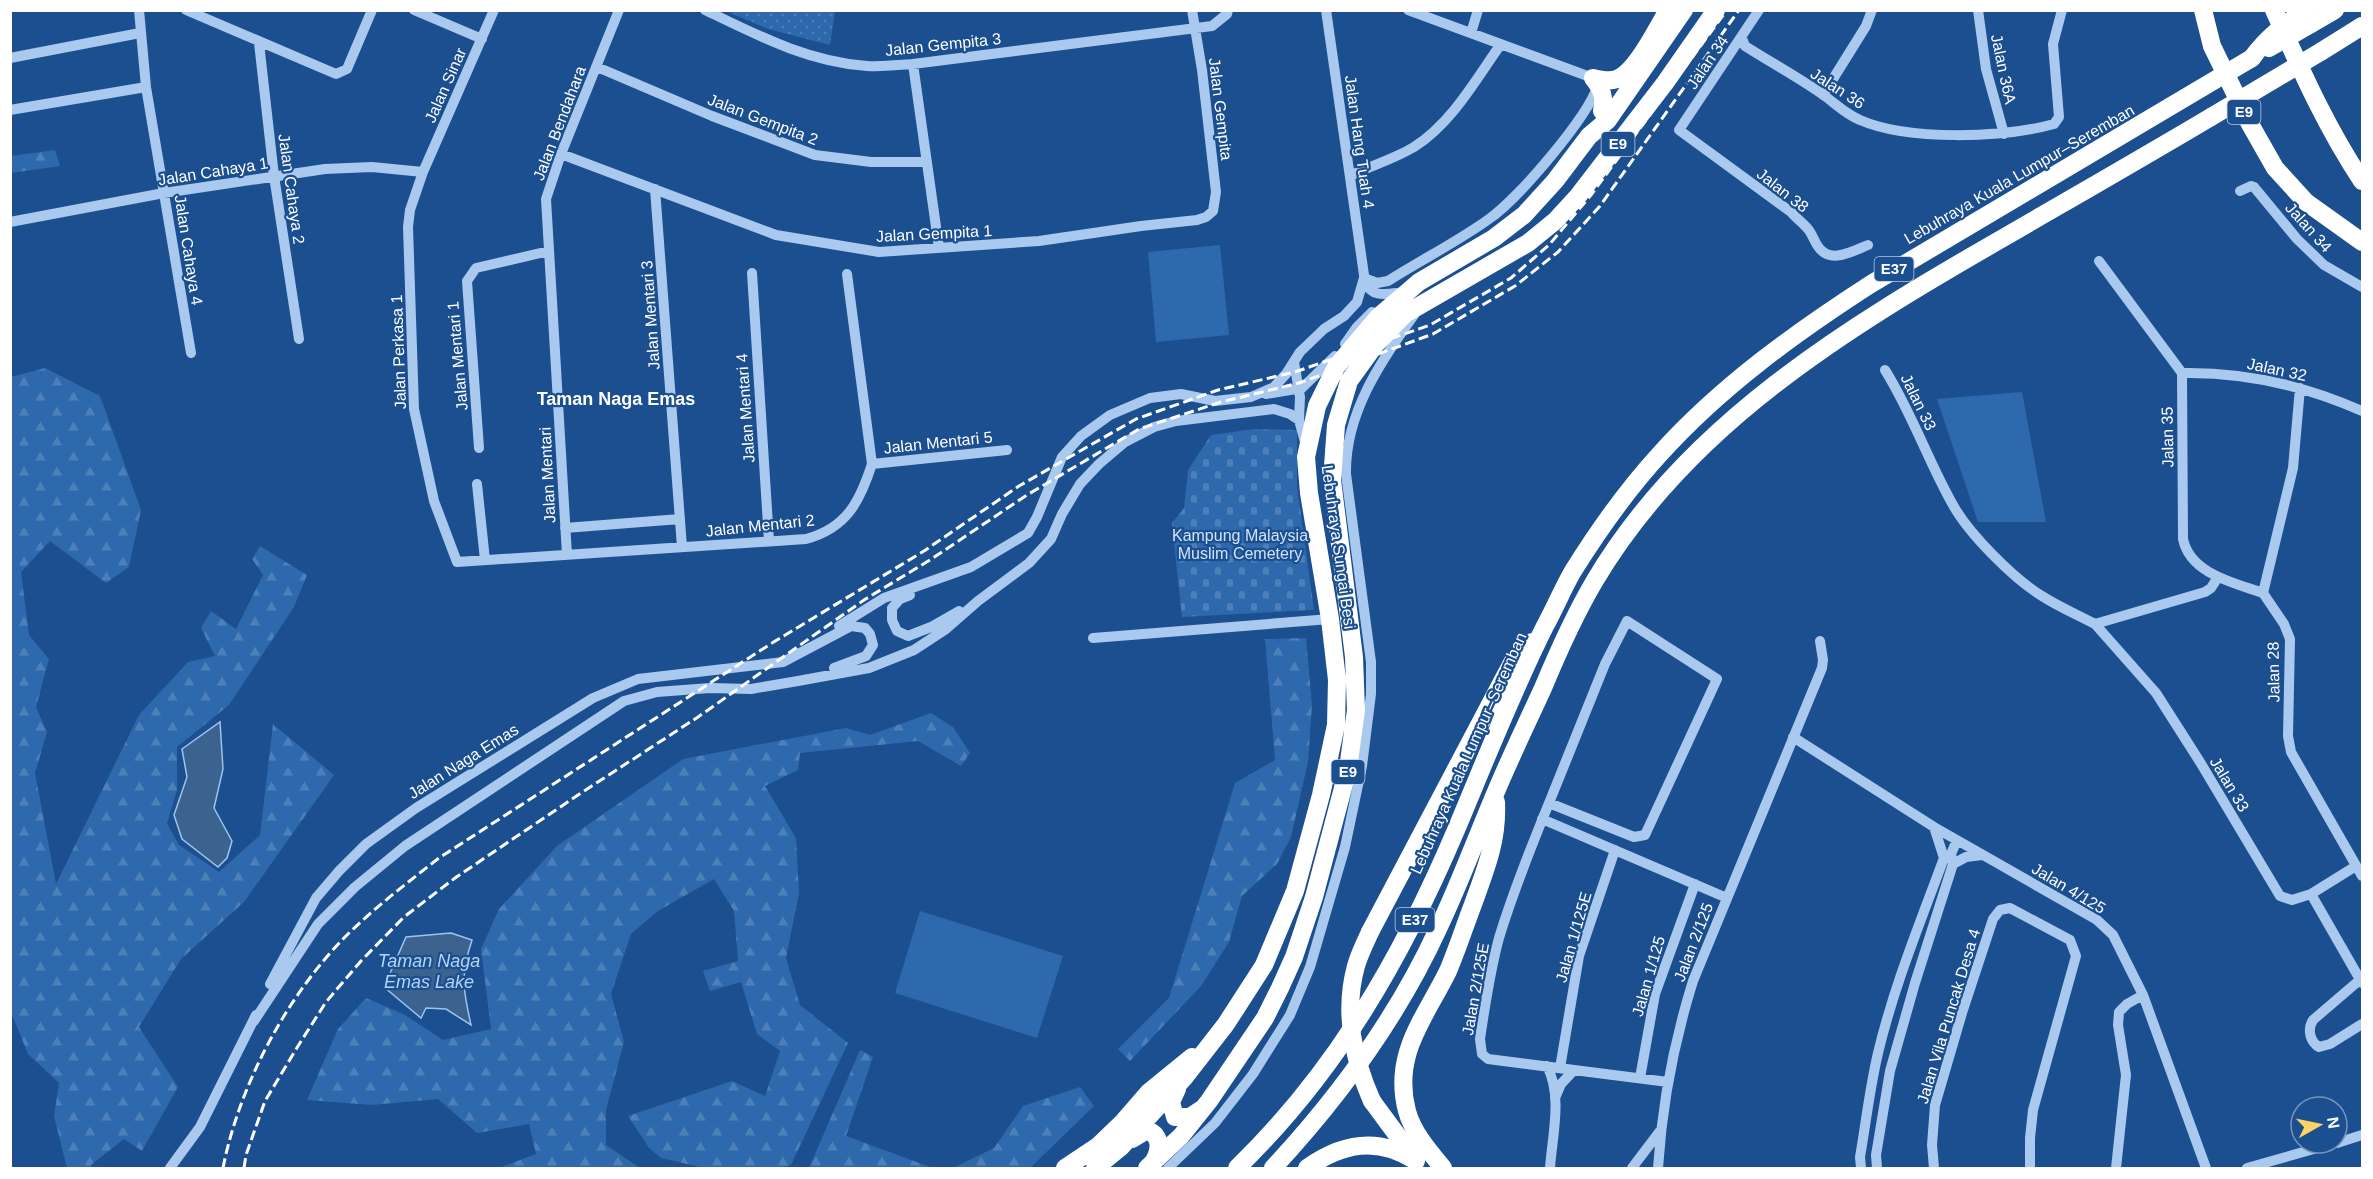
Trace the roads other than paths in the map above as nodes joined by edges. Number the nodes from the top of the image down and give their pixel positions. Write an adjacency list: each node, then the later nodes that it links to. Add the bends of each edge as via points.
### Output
1 (139, 10): 27 (street, Jalan Cahaya 4)
2 (186, 10): 31 (street)
3 (372, 10): 31 (street, via 347,69 341,74)
4 (414, 10): 30 (street)
5 (494, 10): 30 (street, Jalan Sinar)
6 (619, 10): 35 (street, Jalan Bendahara)
7 (705, 10): 34 (street, Jalan Gempita 3, via 785,48 831,61 867,66)
8 (1192, 10): 26 (street, Jalan Gempita)
9 (1228, 10): 26 (street, Jalan Gempita 3, via 1212,26)
10 (1326, 10): 49 (street, Jalan Hang Tuah 4)
11 (1408, 10): 28 (street)
12 (1478, 10): 28 (street)
13 (1668, 10): 36 (highway)
14 (1684, 10): 44 (highway, Lebuhraya Sungai Besi / E9, via 1608,120)
15 (1701, 10): 60 (highway, via 1658,76 1575,184)
16 (1716, 10): 60 (highway, Lebuhraya Sungai Besi / E9, via 1578,196 1555,221)
17 (1759, 10): 29 (street, Jalan 34)
18 (1872, 10): 39 (street)
19 (1978, 10): 43 (street, Jalan 36A, via 1986,69)
20 (2062, 10): 43 (street, via 2053,44 2059,117 2054,124)
21 (2203, 10): 56 (highway, E9, bridge, via 2212,46 2275,168 2306,202)
22 (2274, 10): 50 (highway, via 2315,102)
23 (2335, 10): 24 (highway)
24 (2308, 17): 99 (highway, Lebuhraya Kuala Lumpur–Seremban / E37, bridge, via 2277,29 2252,58 1870,284 1818,318 1735,383 1650,464 1572,572)
25 (2362, 26): 104 (highway, E37, bridge, via 1843,334 1777,381 1734,418 1657,494 1593,583)
26 (1194, 29): 34 (street, Jalan Gempita 3); 54 (street, Jalan Gempita, via 1216,192)
27 (140, 33): 33 (street); 38 (street, Jalan Cahaya 4)
28 (1471, 33): 32 (street)
29 (1742, 38): 39 (street, Jalan 36, via 1745,46); 42 (street, Jalan 34)
30 (482, 39): 47 (street, Jalan Sinar)
31 (259, 43): 48 (street, Jalan Cahaya 2)
32 (1502, 44): 37 (street); 49 (street, via 1435,131 1413,147)
33 (10, 58)
34 (913, 64): 46 (street)
35 (597, 66): 45 (street, Jalan Bendahara); 46 (street, Jalan Gempita 2, via 815,155 871,162)
36 (1628, 72): 37 (highway, via 1613,80); 41 (highway)
37 (1596, 81): 41 (highway, via 1604,101); 64 (street, via 1594,98 1561,144 1491,218 1388,280 1377,283)
38 (146, 87): 40 (street); 53 (street, Jalan Cahaya 4)
39 (1823, 95): 43 (street, Jalan 36, via 1843,112 1879,126 1940,134)
40 (10, 110)
41 (1602, 111): 44 (highway)
42 (1679, 130): 57 (street, Jalan 38, via 1791,212 1826,254 1845,254)
43 (2004, 134)
44 (1588, 136): 66 (highway, Lebuhraya Sungai Besi / E9, via 1524,215 1494,238)
45 (561, 154): 51 (street, Jalan Gempita 1); 59 (street, Jalan Bendahara, via 546,200)
46 (927, 162): 58 (street)
47 (423, 172): 48 (street, Jalan Cahaya 1, via 372,167); 91 (street, Jalan Perkasa 1, via 408,227 414,409 434,501)
48 (274, 176): 53 (street, Jalan Cahaya 1); 70 (street, Jalan Cahaya 2)
49 (1350, 176): 64 (street, Jalan Hang Tuah 4)
50 (2362, 181)
51 (655, 189): 58 (street, Jalan Gempita 1, via 776,235 800,240 879,252); 85 (street, Jalan Mentari 3)
52 (2240, 191): 65 (street, Jalan 34, via 2254,187 2324,265)
53 (164, 193): 55 (street, Jalan Cahaya 1); 71 (street, Jalan Cahaya 4)
54 (1213, 211): 58 (street, Jalan Gempita 1, via 1197,220 1039,241)
55 (10, 222)
56 (2362, 242)
57 (1868, 245)
58 (939, 248)
59 (549, 251): 80 (street, Jalan Mentari 1, via 476,268 466,281); 86 (street, Jalan Mentari)
60 (1502, 258): 69 (highway, Lebuhraya Sungai Besi / E9)
61 (2099, 261): 74 (street)
62 (752, 273): 87 (street, Jalan Mentari 4)
63 (847, 274): 83 (street, Jalan Mentari 2)
64 (1364, 278): 68 (street, via 1374,293); 72 (street, Jalan Naga Emas, via 1357,302 1324,329)
65 (2358, 281): 67 (street, Jalan 34)
66 (1419, 282): 68 (street); 82 (highway, Lebuhraya Sungai Besi / E9, via 1378,316 1336,367 1317,406)
67 (2362, 286)
68 (1396, 293): 76 (street, via 1357,327 1313,380)
69 (1423, 303): 128 (highway, Lebuhraya Sungai Besi / E9, via 1405,314 1375,345 1349,381 1336,425 1332,480 1354,657 1356,710 1348,769 1322,871 1294,957 1265,1018); 136 (street, via 1391,346 1356,412 1346,455 1371,662 1371,694 1369,726 1351,820 1327,914 1290,1015 1253,1074 1215,1123)
70 (299, 339)
71 (191, 353)
72 (1294, 362): 76 (street); 77 (street, Jalan Naga Emas, via 1274,387)
73 (1885, 370): 97 (street, Jalan 33, via 1942,485 1968,527 2020,580 2041,596)
74 (2182, 373): 75 (street, Jalan 32, via 2220,374); 92 (street, Jalan 35, via 2185,546 2194,561)
75 (2300, 388): 78 (street, Jalan 32); 94 (street, via 2293,468)
76 (1299, 389): 77 (street); 79 (street)
77 (1251, 397): 93 (street, Jalan Naga Emas, via 1215,401 1171,395 1150,398 1110,415 1062,457 1028,533 971,567)
78 (2362, 411)
79 (1294, 417): 82 (street, via 1304,433); 95 (street, Jalan Naga Emas, via 1274,409 1176,422 1154,427 1125,442 1080,484 1052,539 1029,563)
80 (479, 448)
81 (1007, 450): 83 (street, Jalan Mentari 5)
82 (1306, 457): 96 (highway, Lebuhraya Sungai Besi / E9)
83 (872, 464): 87 (street, Jalan Mentari 2, via 863,491 842,521 823,534 806,539)
84 (477, 484): 90 (street)
85 (680, 519): 86 (street); 88 (street, Jalan Mentari 3)
86 (565, 528): 89 (street, Jalan Mentari)
87 (769, 541): 88 (street, Jalan Mentari 2)
88 (682, 547): 89 (street, Jalan Mentari 2)
89 (567, 555): 90 (street, Jalan Mentari 2)
90 (485, 560): 91 (street, Jalan Mentari 2)
91 (457, 562)
92 (2218, 577): 94 (street, Jalan 35); 97 (street, via 2205,592)
93 (941, 579): 95 (street, Jalan Naga Emas, via 900,599 892,608 897,631 908,636); 101 (street, Jalan Naga Emas, via 884,598)
94 (2263, 593): 112 (street, Jalan 28, via 2290,639 2291,752)
95 (978, 601): 102 (street, Jalan Naga Emas, via 914,650 869,668)
96 (1329, 619): 98 (street); 120 (highway, Lebuhraya Sungai Besi / E9, via 1337,680 1336,725 1308,846 1295,891 1264,965)
97 (2095, 624): 114 (street, Jalan 33, via 2156,693 2280,896 2292,900)
98 (1093, 638)
99 (1539, 638): 132 (highway, bridge, via 1513,661 1370,932 1356,966 1350,1003 1351,1038 1362,1079 1372,1101); 137 (highway, Lebuhraya Kuala Lumpur–Seremban / E37, via 1417,916 1380,987 1307,1092)
100 (1820, 640): 103 (street, Jalan 2/125, via 1822,668)
101 (783, 662): 102 (street, Jalan Naga Emas, via 851,626 865,628 870,634 873,645 866,656); 118 (street, Jalan Naga Emas, via 638,679 593,698 416,808 366,844 316,898)
102 (798, 681): 118 (street, Jalan Naga Emas, via 751,688 657,692 624,701 405,846 355,887 318,924)
103 (1793, 737): 107 (street, Jalan 4/125); 115 (street, Jalan 2/125)
104 (1495, 794): 138 (highway, E37, via 1438,929 1390,1019 1345,1084); 140 (highway, via 1493,848 1457,949 1412,1039 1404,1064 1408,1112 1421,1140)
105 (1549, 803): 105 (street, Jalan 2/125E, via 1605,664 1627,621 1717,680 1645,835 1634,837); 106 (street, Jalan 2/125E)
106 (1542, 819): 109 (street); 121 (street, Jalan 2/125E, via 1499,939 1480,1047 1488,1059)
107 (1934, 827): 108 (street, Jalan 4/125); 111 (street)
108 (1957, 840): 110 (street, Jalan 4/125); 111 (street)
109 (1615, 850): 113 (street); 122 (street, Jalan 1/125E, via 1579,956)
110 (1982, 855): 111 (street); 117 (street, Jalan 4/125, via 2097,920 2113,935)
111 (1949, 859): 144 (street, via 1899,978 1875,1067); 145 (street, via 1890,1071)
112 (2359, 871): 114 (street, Jalan 33)
113 (1695, 884): 115 (street); 125 (street, Jalan 1/125, via 1654,994)
114 (2311, 894): 116 (street)
115 (1727, 898): 126 (street, Jalan 2/125, via 1693,981)
116 (2362, 980): 119 (street, via 2317,1015 2309,1031 2319,1047)
117 (2143, 995): 148 (street, via 2119,1012 2126,1075); 149 (street, Jalan 4/125)
118 (254, 1021): 133 (street, Jalan Naga Emas, via 201,1126)
119 (2362, 1024)
120 (1211, 1042): 124 (highway, Lebuhraya Sungai Besi / E9); 134 (highway, via 1149,1092 1098,1146)
121 (1547, 1066): 122 (street, Jalan 2/125E); 127 (street)
122 (1560, 1068): 123 (street, Jalan 2/125E)
123 (1574, 1070): 125 (street, Jalan 2/125E); 127 (street)
124 (1184, 1078): 128 (highway, via 1171,1102 1173,1113 1186,1118); 130 (highway, Lebuhraya Sungai Besi / E9)
125 (1640, 1078): 126 (street, Jalan 2/125E)
126 (1668, 1082): 129 (street, Jalan 2/125)
127 (1555, 1098): 141 (street)
128 (1205, 1107): 136 (highway, Lebuhraya Sungai Besi / E9)
129 (1660, 1131): 142 (street); 143 (street, Jalan 2/125)
130 (1121, 1148): 135 (highway, Lebuhraya Sungai Besi / E9); 136 (highway, via 1138,1134 1147,1130 1154,1133 1159,1149)
131 (2293, 1155): 150 (street)
132 (1420, 1165): 139 (highway, via 1391,1149 1357,1146 1330,1153)
133 (170, 1168)
134 (1065, 1168)
135 (1095, 1168)
136 (1155, 1168)
137 (1238, 1168)
138 (1273, 1168)
139 (1307, 1168)
140 (1443, 1168)
141 (1550, 1168)
142 (1632, 1168)
143 (1658, 1168)
144 (1861, 1168)
145 (1877, 1168)
146 (1934, 1168): 147 (street, Jalan Vila Puncak Desa 4, via 1935,1105 1993,919 2000,910 2010,908 2070,940 2076,956 2033,1110)
147 (2030, 1168)
148 (2116, 1168)
149 (2206, 1168)
150 (2247, 1168)

